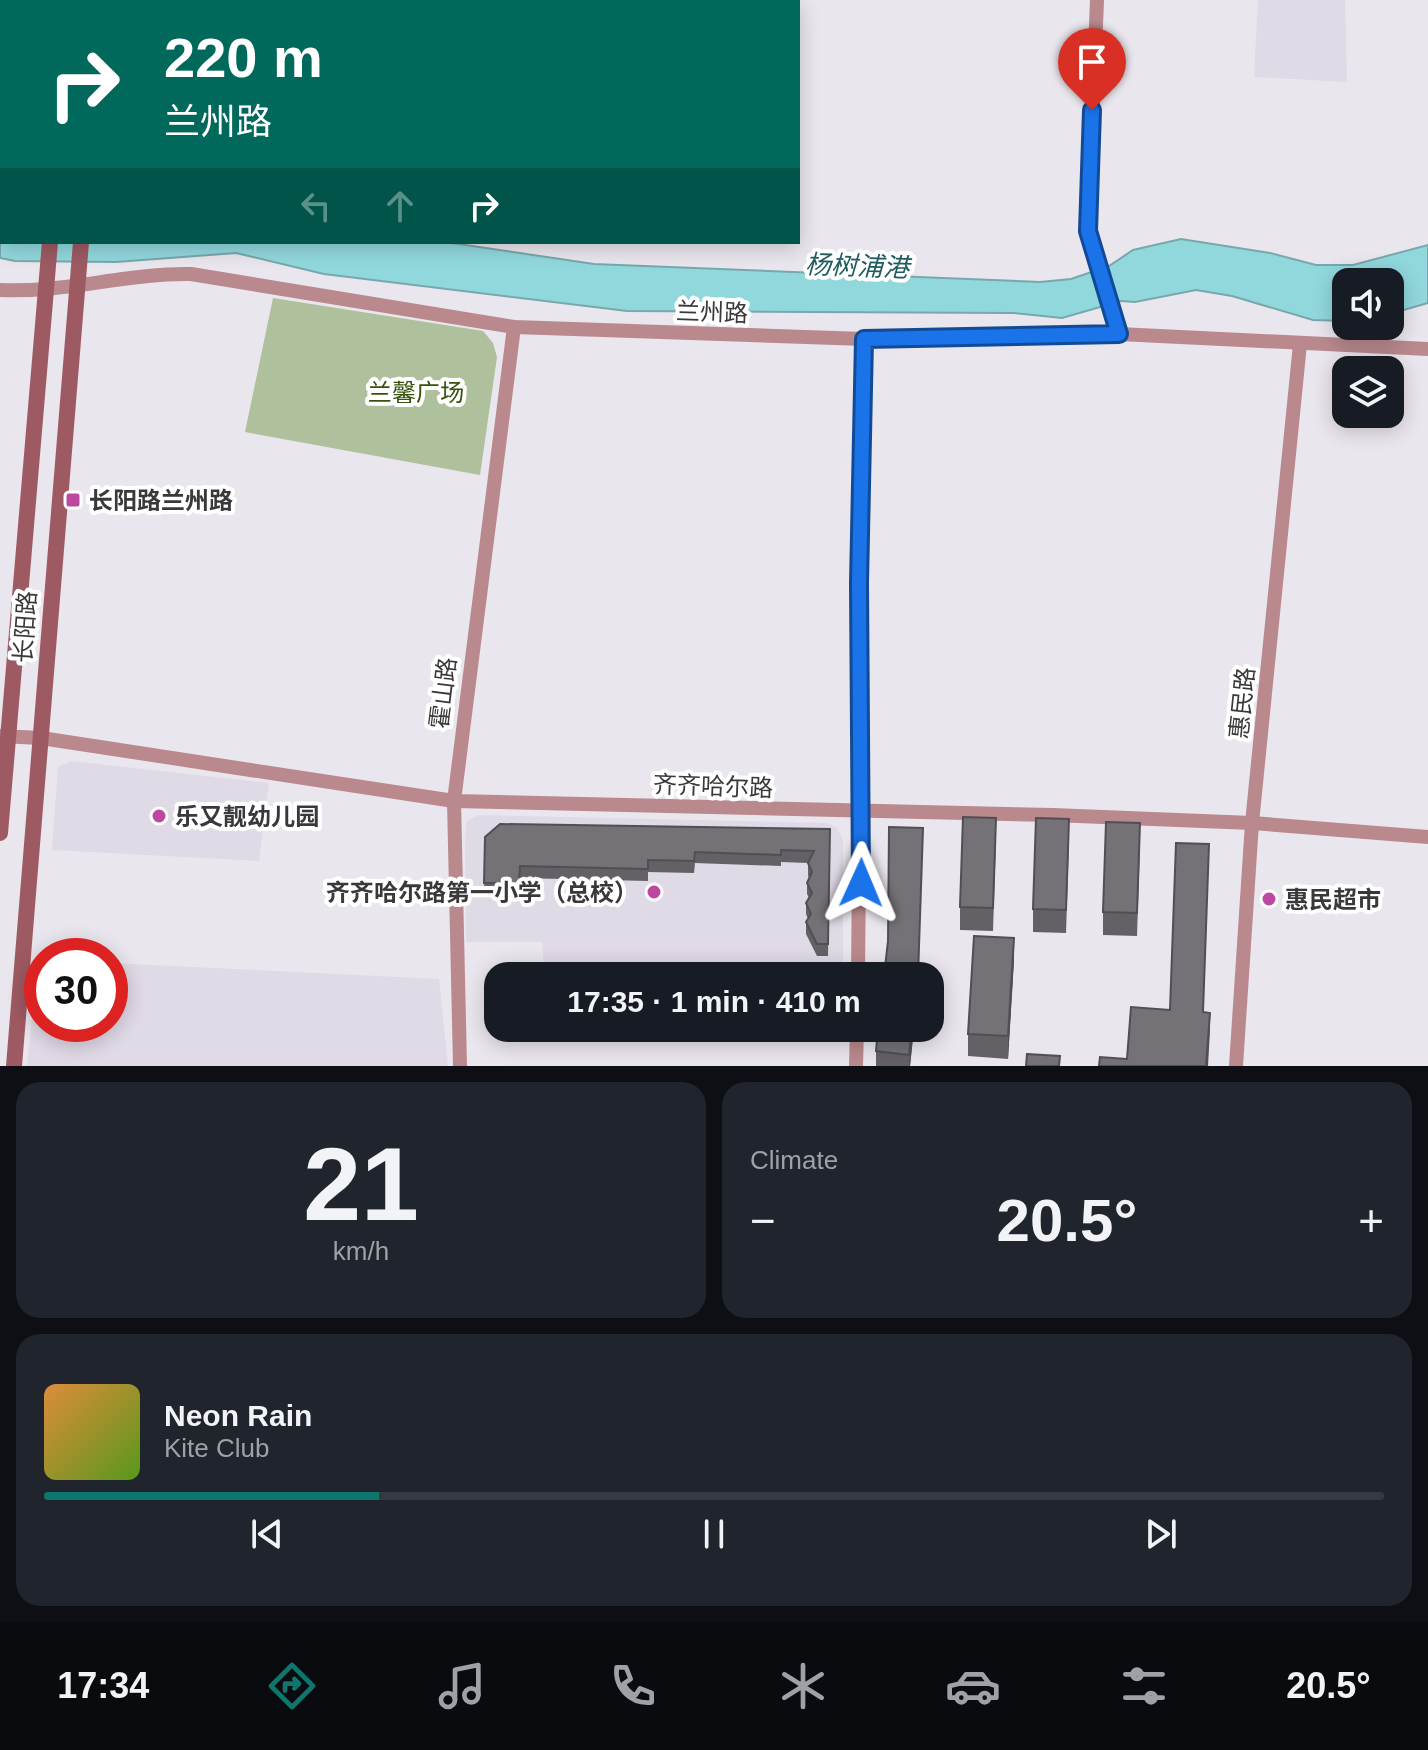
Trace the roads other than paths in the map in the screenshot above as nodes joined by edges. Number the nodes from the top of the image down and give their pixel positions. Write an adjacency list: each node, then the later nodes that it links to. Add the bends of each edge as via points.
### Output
1 (1097, 0): 8 (street, via 1087,216)
2 (50, 244): 5 (main road, 长阳路)
3 (81, 244): 4 (main road, 长阳路)
4 (77, 287): 5 (street, 兰州路); 7 (street, 兰州路, via 191,274); 13 (main road, 长阳路)
5 (44, 289): 6 (street, 兰州路); 12 (main road, 长阳路)
6 (0, 290)
7 (514, 327): 9 (street, 兰州路); 14 (street, 霍山路)
8 (1119, 334): 9 (street, 兰州路); 10 (street, 兰州路)
9 (864, 339): 15 (street)
10 (1300, 344): 11 (street, 兰州路); 16 (street, 惠民路)
11 (1428, 349)
12 (4, 736): 13 (street, 齐齐哈尔路); 17 (main road, 长阳路)
13 (41, 738): 14 (street, 齐齐哈尔路); 21 (main road, 长阳路)
14 (454, 801): 15 (street, 齐齐哈尔路); 22 (street, 霍山路)
15 (862, 812): 16 (street, 齐齐哈尔路); 19 (street)
16 (1252, 823): 18 (street, 齐齐哈尔路); 24 (street, 惠民路)
17 (0, 833)
18 (1428, 837)
19 (858, 962)
20 (857, 1042): 23 (street)
21 (14, 1066)
22 (460, 1066)
23 (856, 1066)
24 (1236, 1066)

